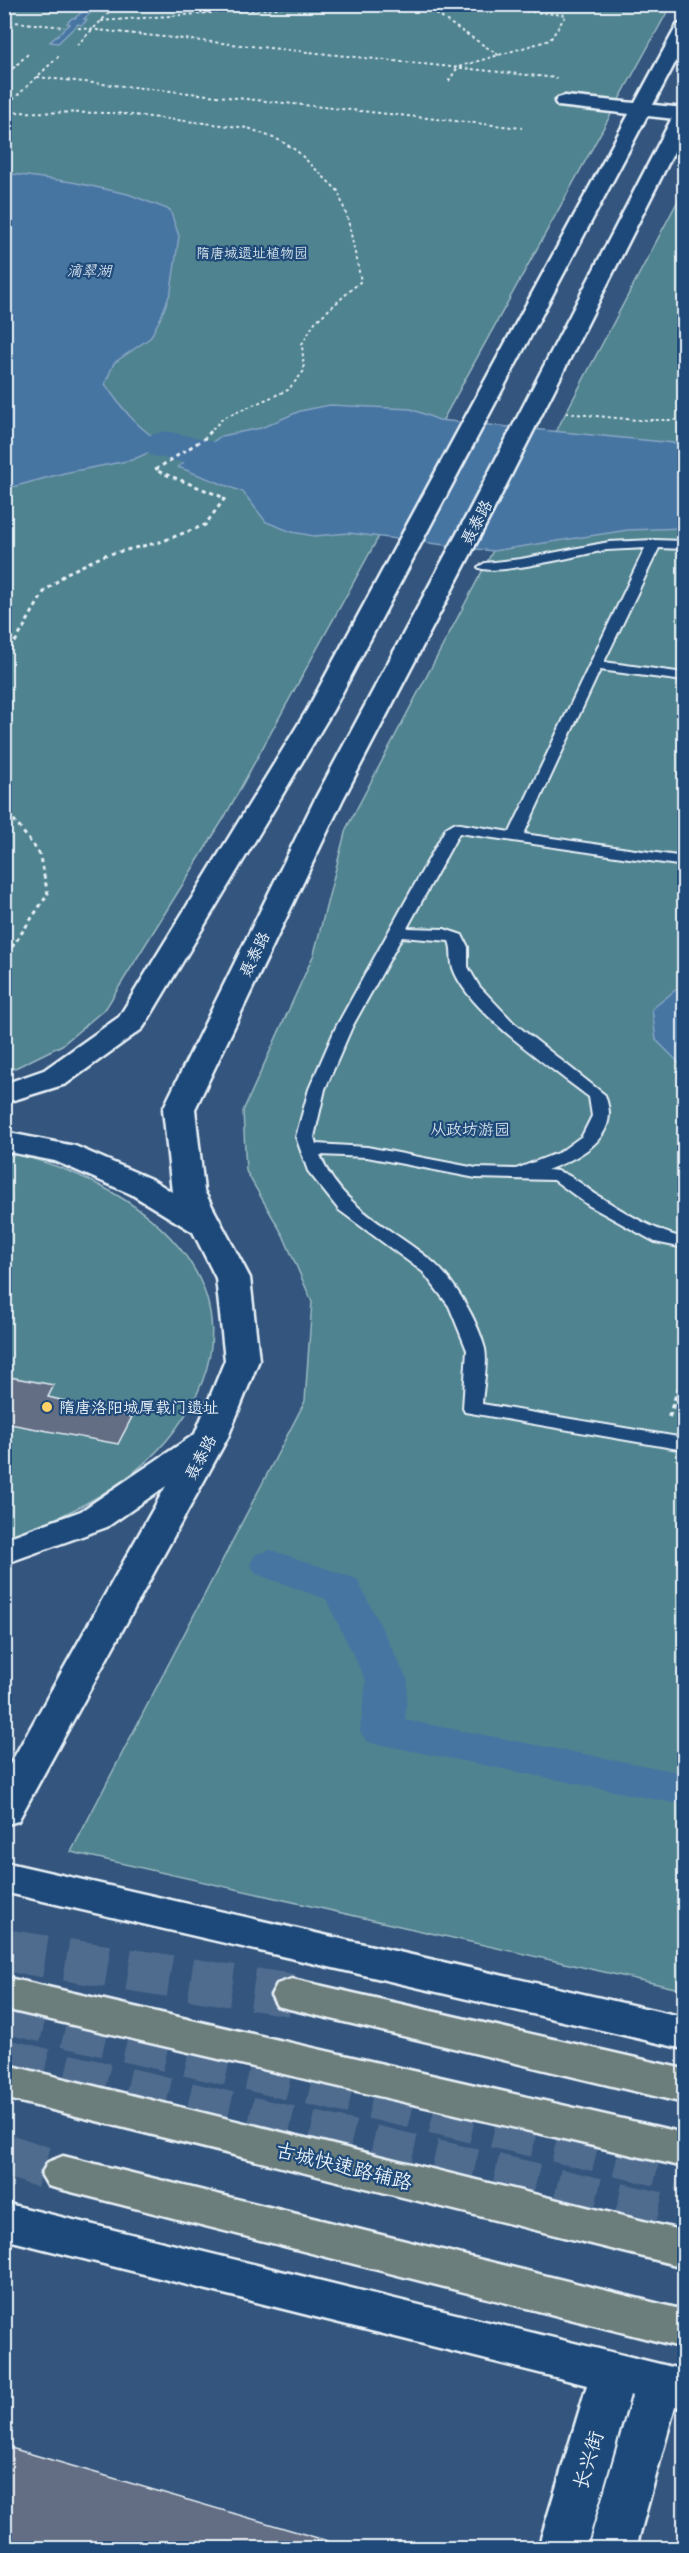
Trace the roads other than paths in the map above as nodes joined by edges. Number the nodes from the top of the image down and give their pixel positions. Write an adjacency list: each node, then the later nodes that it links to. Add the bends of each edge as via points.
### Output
1 (684, 29): 3 (main road)
2 (565, 102): 3 (main road)
3 (642, 110): 4 (main road); 13 (main road, via 320,710 131,1023 55,1077)
4 (684, 114): 17 (main road, 聂泰路, via 339,778 179,1109 188,1191)
5 (654, 544): 6 (lane); 7 (lane, via 609,546); 8 (lane)
6 (684, 545)
7 (484, 567)
8 (595, 665): 9 (lane); 10 (lane)
9 (684, 677)
10 (515, 837): 11 (lane); 12 (lane, via 454,828)
11 (684, 862)
12 (396, 932): 15 (lane, via 344,1027 317,1089 305,1137); 16 (lane, via 456,938 460,967 472,988 508,1026 597,1095 601,1118 588,1141 565,1156)
13 (4, 1094)
14 (4, 1141): 17 (main road, via 64,1153 142,1187)
15 (309, 1149): 16 (lane, via 367,1152 476,1173); 20 (lane, via 317,1171 345,1206 429,1268 458,1305 476,1350 472,1408)
16 (517, 1174): 18 (lane, via 558,1175 594,1201 661,1238)
17 (206, 1226): 19 (main road, 聂泰路, via 233,1278 242,1360)
18 (684, 1243)
19 (212, 1437): 21 (main road, via 94,1519); 22 (main road, 聂泰路)
20 (684, 1444)
21 (4, 1552)
22 (4, 1811)
23 (4, 1877): 26 (main road)
24 (4, 1993): 29 (main road)
25 (292, 1995): 28 (main road)
26 (684, 2032)
27 (4, 2081): 32 (main road, 古城快速路辅路)
28 (684, 2086)
29 (684, 2150)
30 (63, 2174): 33 (main road)
31 (4, 2221): 34 (main road)
32 (684, 2249)
33 (684, 2329)
34 (614, 2372): 35 (main road); 36 (main road, 长兴街)
35 (672, 2386): 37 (main road)
36 (562, 2548)
37 (612, 2548)

